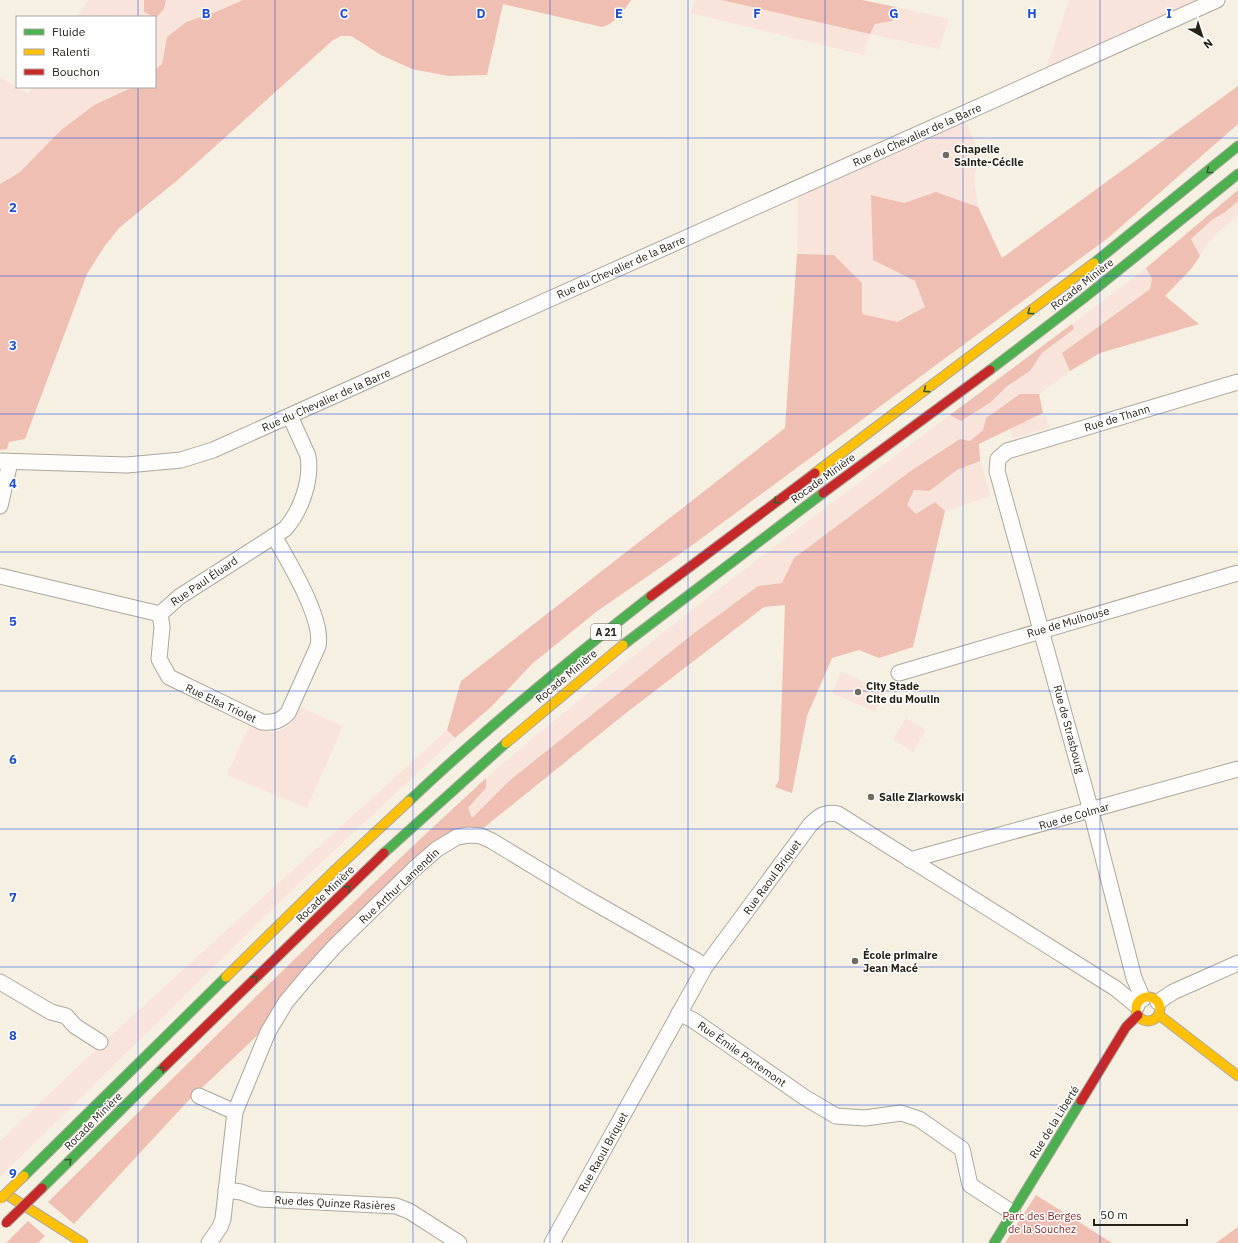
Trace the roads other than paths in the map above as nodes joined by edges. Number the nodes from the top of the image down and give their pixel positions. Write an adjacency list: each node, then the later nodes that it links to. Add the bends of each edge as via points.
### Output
1 (1217, 0): 5 (street, Rue du Chevalier de la Barre)
2 (1238, 146): 29 (main road, Rocade Minière / A 21, one-way to 29, bridge, via 1114,248 662,588 576,655 466,747 336,869)
3 (1238, 174): 31 (main road, Rocade Minière / A 21, one-way to 3, bridge, via 358,879 521,729 675,604 1115,274)
4 (1238, 382): 6 (street, Rue de Thann, via 1007,451)
5 (290, 416): 7 (street, Rue du Chevalier de la Barre, via 213,450 181,460 127,465); 9 (street, Rue Paul Éluard, via 308,456 309,471 304,492 293,518)
6 (998, 458): 13 (street, Rue de Strasbourg, via 997,471)
7 (5, 462): 8 (street)
8 (0, 506)
9 (274, 536): 12 (street, Rue Paul Éluard, via 179,597); 12 (street, Rue Elsa Triolet, via 317,622 320,638 288,713 282,720 262,722 169,677 159,659 162,627)
10 (1238, 573): 13 (street, Rue de Mulhouse)
11 (0, 576): 12 (street, Rue Paul Éluard)
12 (160, 614)
13 (1042, 630): 14 (street, Rue de Mulhouse); 16 (street, Rue de Strasbourg)
14 (899, 673)
15 (1238, 769): 16 (street, Rue de Colmar)
16 (1091, 811): 17 (street, Rue de Colmar); 21 (street, Rue de Strasbourg)
17 (910, 860): 19 (street, Rue Raoul Briquet, via 838,814 822,814 810,825); 21 (street, Rue Raoul Briquet, via 1118,990)
18 (1238, 963): 21 (street)
19 (705, 967): 22 (street, Rue Raoul Briquet); 26 (street, Rue Arthur Lamendin, via 581,896 492,841 481,836 457,837 437,849 414,869 307,977 286,1002 268,1032)
20 (0, 982): 23 (street, via 51,1012 66,1016 75,1026)
21 (1145, 1004): 24 (main road); 30 (main road, Rue de la Liberté, via 1126,1027)
22 (679, 1013): 30 (street, Rue Émile Portemont, via 836,1116 865,1118 901,1112 919,1119 962,1149 970,1185); 35 (street, Rue Raoul Briquet)
23 (100, 1042)
24 (1238, 1076)
25 (199, 1096): 26 (street)
26 (235, 1112): 28 (street, Rue Arthur Lamendin)
27 (0, 1190): 32 (main road)
28 (226, 1190): 33 (street, Rue Arthur Lamendin, via 220,1227); 34 (street, Rue des Quinze Rasières, via 260,1199 396,1206 409,1211)
29 (0, 1199)
30 (1013, 1212): 36 (main road, Rue de la Liberté)
31 (3, 1226)
32 (83, 1243)
33 (209, 1243)
34 (459, 1243)
35 (552, 1243)
36 (994, 1243)

